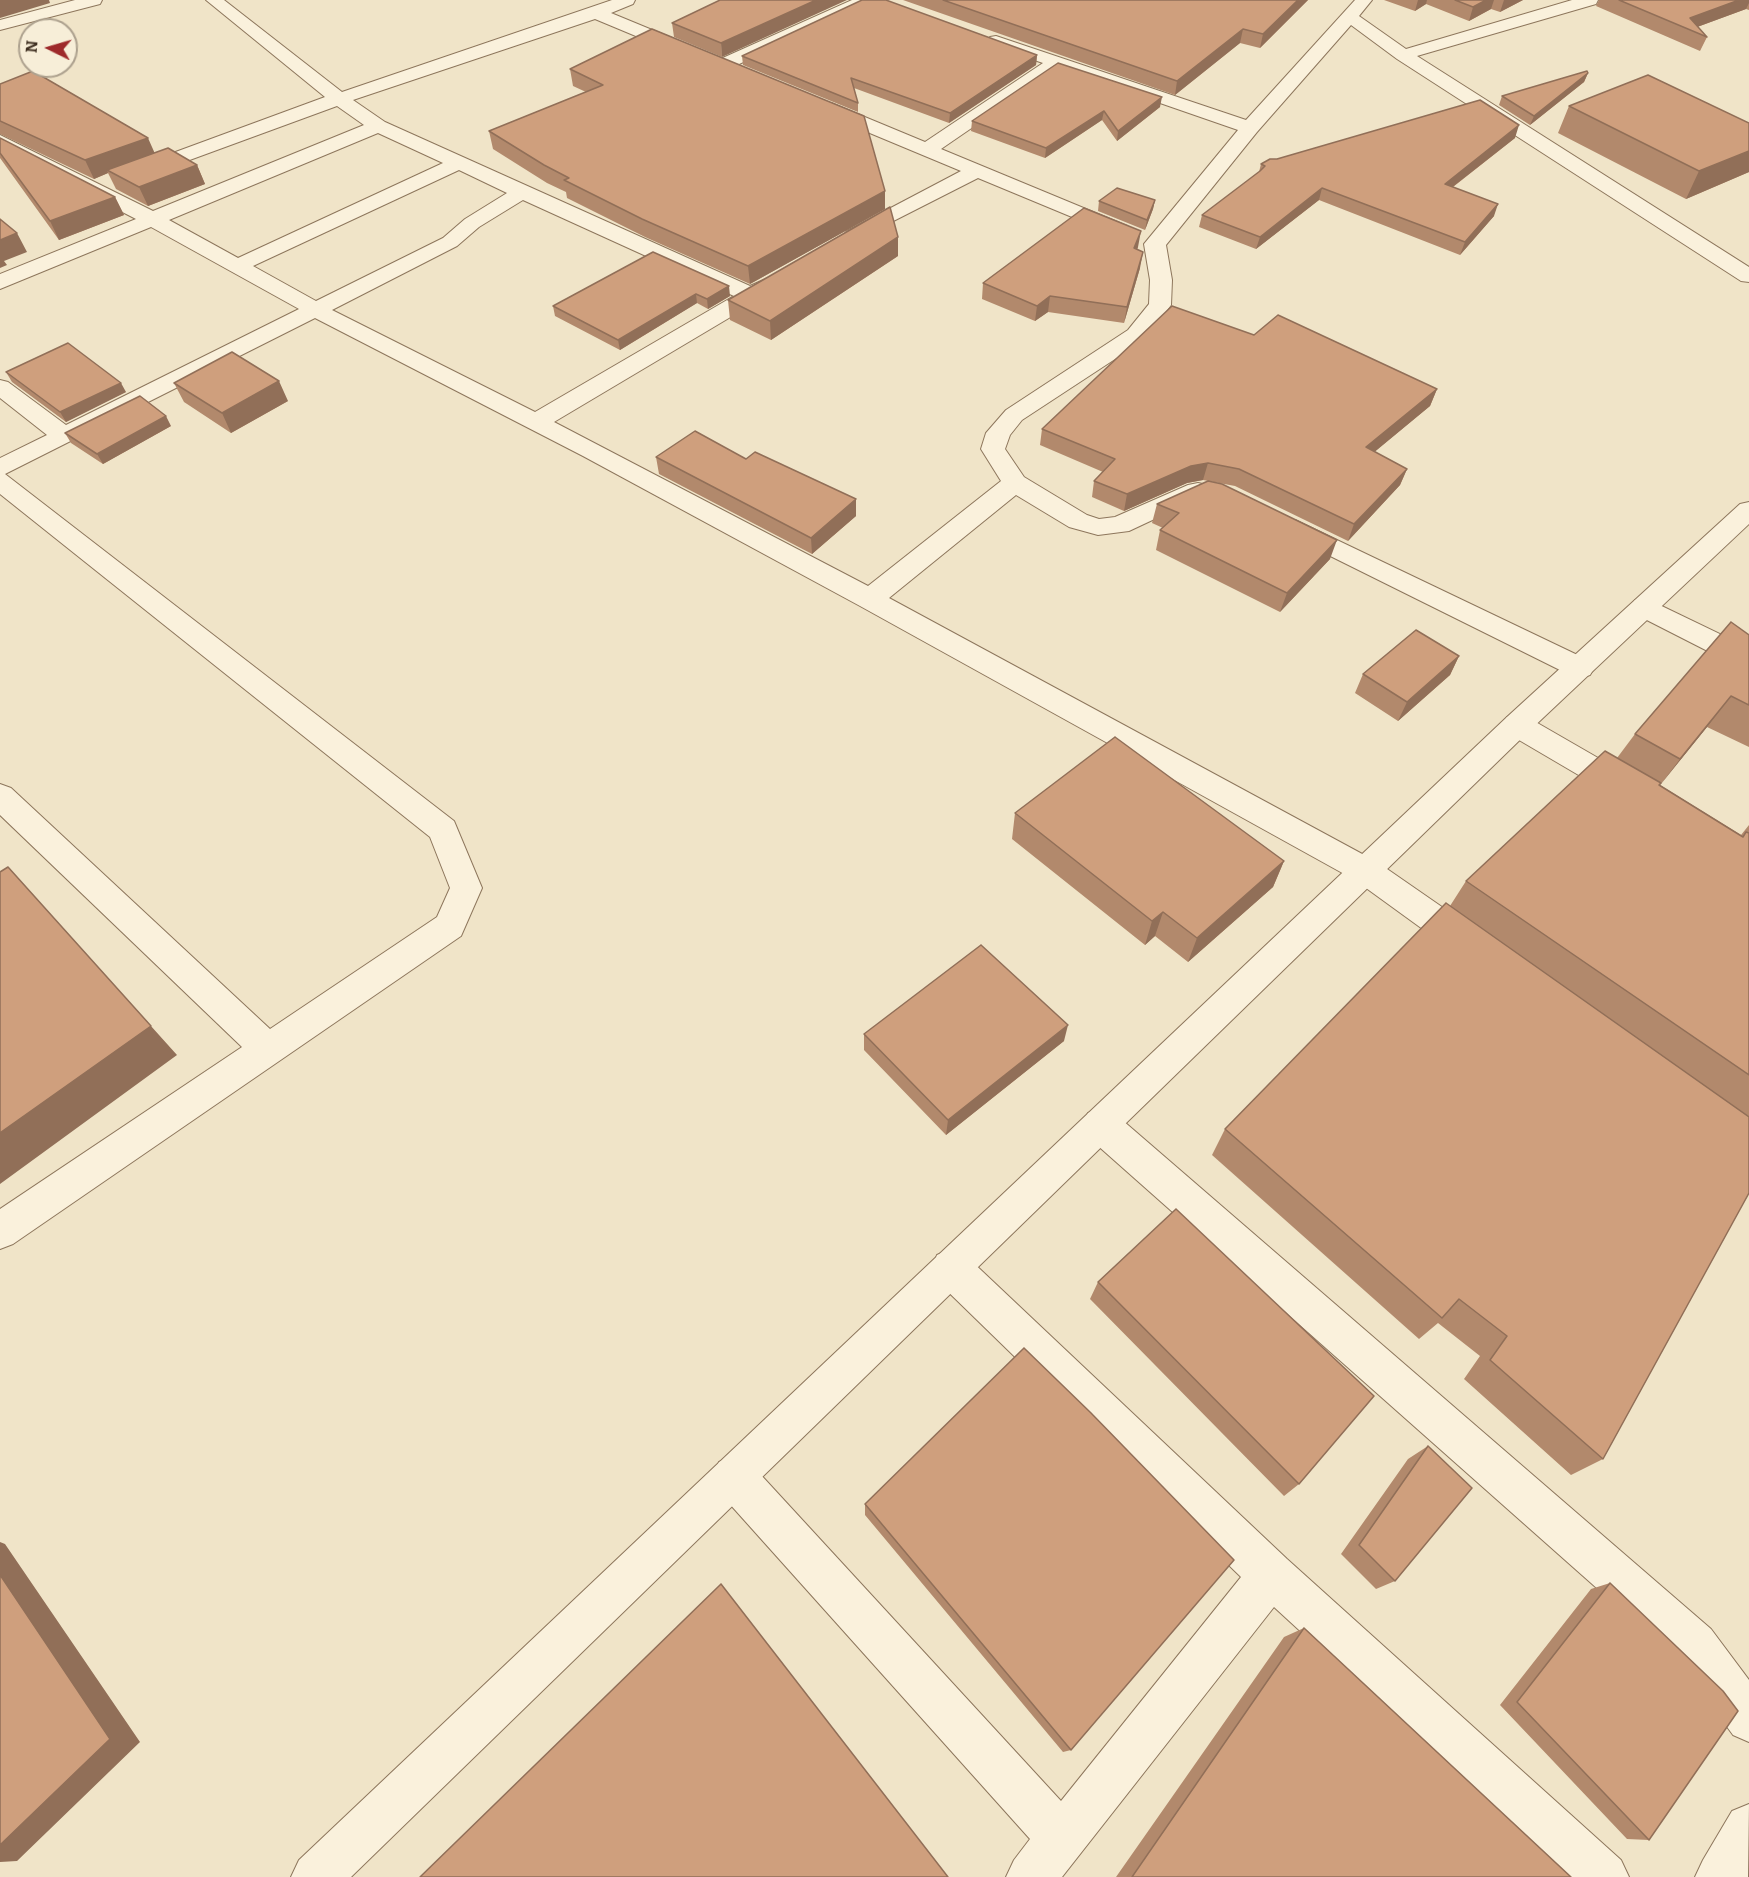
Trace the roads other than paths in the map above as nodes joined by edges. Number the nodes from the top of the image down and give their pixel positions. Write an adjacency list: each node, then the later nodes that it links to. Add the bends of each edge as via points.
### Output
1 (94, 0): 9 (street)
2 (214, 0): 15 (street, via 310,78)
3 (627, 0): 8 (street)
4 (866, 0): 13 (street)
5 (1590, 0): 11 (street)
6 (558, 4): 8 (street)
7 (1353, 6): 11 (street); 18 (street)
8 (589, 16): 13 (street); 15 (street)
9 (0, 25)
10 (979, 35): 12 (street)
11 (1403, 55): 30 (street)
12 (1055, 63): 18 (street); 20 (street)
13 (722, 65): 14 (street)
14 (744, 74)
15 (341, 98): 17 (street); 23 (street)
16 (808, 101): 20 (street)
17 (378, 126): 21 (street); 25 (street)
18 (1250, 128): 27 (street)
19 (0, 141): 23 (street, via 21,161)
20 (926, 150): 22 (street)
21 (459, 163): 24 (street); 28 (street)
22 (977, 171): 26 (street); 27 (street)
23 (110, 182): 25 (street)
24 (522, 192): 32 (street); 33 (street, via 472,223 450,242)
25 (152, 219): 28 (street); 31 (street)
26 (837, 244)
27 (1155, 244): 39 (street, via 1161,280 1160,305 1136,335 1014,416 998,433 993,449)
28 (237, 266): 33 (street)
29 (789, 273): 32 (street)
30 (1749, 276)
31 (0, 282)
32 (751, 295): 35 (street)
33 (316, 310): 35 (street); 36 (street)
34 (0, 387): 36 (street)
35 (536, 422): 43 (street)
36 (64, 436): 37 (street)
37 (0, 468)
38 (0, 481): 52 (street, via 443,830 466,888 449,926)
39 (1014, 483): 40 (street, via 1078,521 1098,527 1120,525 1188,493 1203,490); 43 (street)
40 (1225, 494)
41 (1749, 510): 44 (street)
42 (1268, 515): 46 (street)
43 (870, 598): 50 (street)
44 (1645, 607): 45 (street); 46 (street)
45 (1749, 660)
46 (1580, 668): 47 (street)
47 (1517, 725): 49 (street); 50 (street)
48 (0, 796): 52 (street)
49 (1648, 801)
50 (1366, 871): 51 (street); 53 (street)
51 (1491, 960)
52 (268, 1049): 54 (street)
53 (1101, 1125): 55 (street); 58 (street, via 1695,1645)
54 (0, 1231)
55 (951, 1268): 56 (street); 57 (street)
56 (734, 1477): 60 (street); 61 (street)
57 (1271, 1575): 60 (street); 63 (street)
58 (1749, 1719)
59 (1749, 1828): 64 (street)
60 (1062, 1838): 62 (street)
61 (316, 1877)
62 (1031, 1877)
63 (1604, 1877)
64 (1720, 1877)

